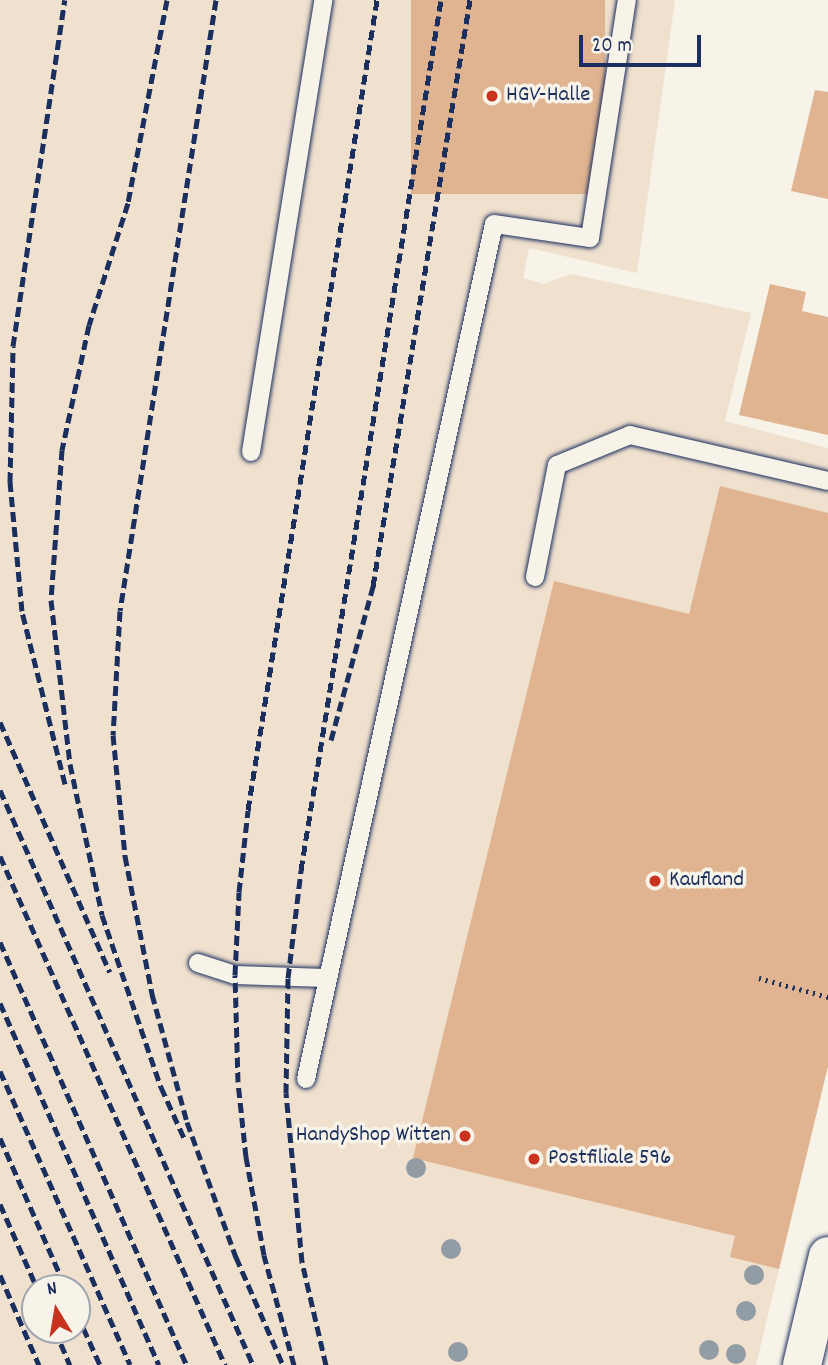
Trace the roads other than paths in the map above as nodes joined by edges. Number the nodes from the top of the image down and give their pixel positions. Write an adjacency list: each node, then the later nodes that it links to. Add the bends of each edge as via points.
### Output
1 (323, 0): 3 (lane)
2 (627, 0): 7 (lane, via 590,238 494,224)
3 (251, 452)
4 (828, 481): 5 (lane, via 630,435 557,465)
5 (536, 577)
6 (198, 963): 7 (lane, via 235,975)
7 (326, 978): 8 (lane)
8 (306, 1079)
9 (828, 1256): 10 (street)
10 (802, 1365)

